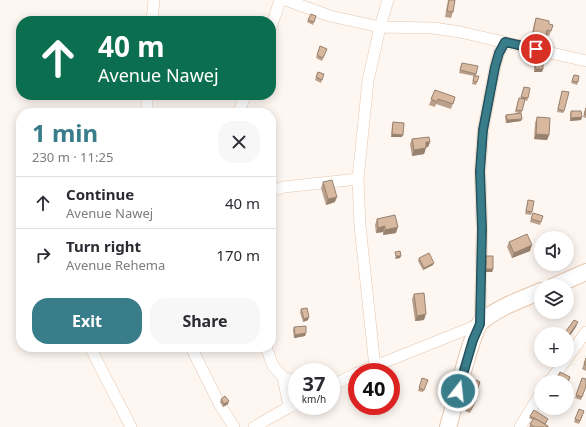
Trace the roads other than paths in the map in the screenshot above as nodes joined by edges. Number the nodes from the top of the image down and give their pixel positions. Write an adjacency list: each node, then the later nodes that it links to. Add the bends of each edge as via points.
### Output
1 (154, 0): 5 (street)
2 (280, 0): 6 (street)
3 (286, 0): 7 (street, via 330,16)
4 (388, 0): 7 (street)
5 (152, 16)
6 (275, 16)
7 (380, 27): 8 (street, via 433,28); 10 (street, via 368,81)
8 (505, 42): 9 (street); 15 (street, via 495,67 483,130 480,171)
9 (586, 60)
10 (358, 179): 11 (street); 21 (street, via 360,226)
11 (276, 189)
12 (586, 272): 13 (street)
13 (570, 279)
14 (534, 294): 15 (street, via 507,305)
15 (480, 324): 22 (street); 31 (street)
16 (586, 332): 17 (street)
17 (574, 348)
18 (93, 352): 28 (street)
19 (194, 352): 29 (street)
20 (268, 352): 23 (street, via 273,366)
21 (375, 363)
22 (385, 363)
23 (283, 377): 24 (street); 25 (street)
24 (288, 379)
25 (288, 391)
26 (534, 404): 32 (street)
27 (288, 408): 30 (street)
28 (131, 427)
29 (234, 427)
30 (254, 427)
31 (448, 427)
32 (520, 427)

